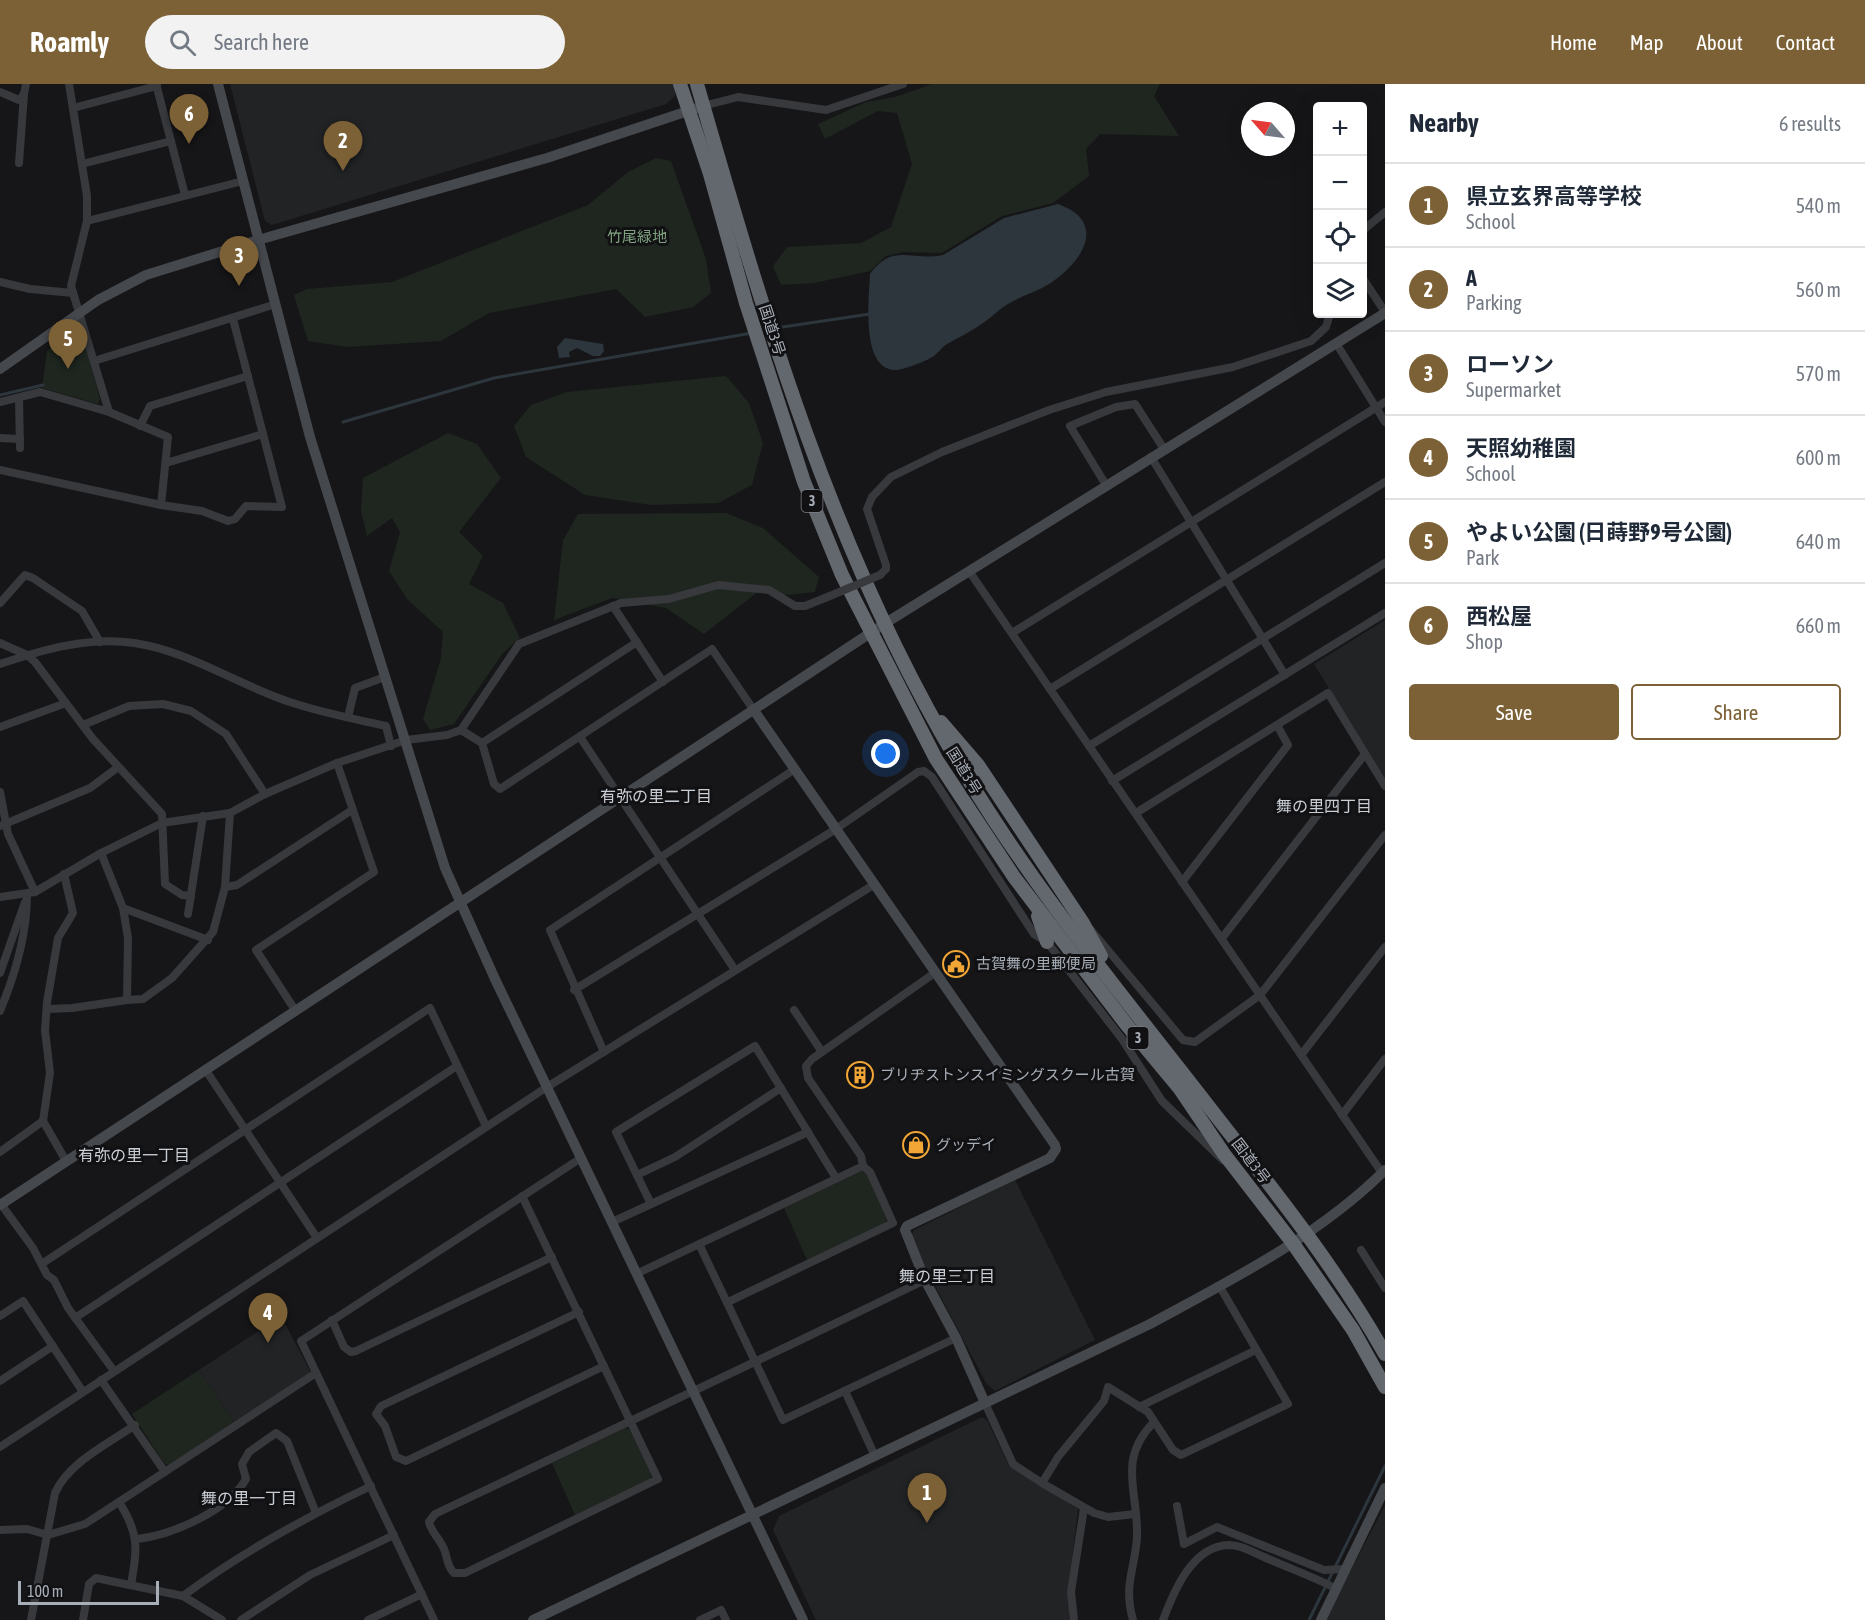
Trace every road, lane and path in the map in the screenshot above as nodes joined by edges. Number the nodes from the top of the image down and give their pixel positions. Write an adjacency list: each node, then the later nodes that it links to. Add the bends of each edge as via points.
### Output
1 (26, 84): 9 (street)
2 (69, 84): 11 (street)
3 (218, 84): 16 (street)
4 (680, 84): 12 (highway, 国道3号 / 3)
5 (697, 84): 10 (highway, 国道3号 / 3)
6 (903, 84): 10 (street, via 826,110 738,97)
7 (156, 85): 11 (street); 13 (street)
8 (0, 92): 9 (street, via 19,100)
9 (24, 94): 14 (street)
10 (703, 106): 12 (street); 32 (highway, 国道3号 / 3, via 760,299)
11 (73, 108): 15 (street)
12 (688, 109): 21 (street, via 547,158); 32 (highway, 国道3号 / 3, via 746,303)
13 (171, 141): 15 (street); 17 (street)
14 (19, 163)
15 (82, 164): 19 (street)
16 (243, 181): 17 (street); 21 (street)
17 (185, 195): 19 (street)
18 (1385, 212): 20 (street)
19 (87, 221): 24 (street, via 73,276)
20 (1367, 227)
21 (258, 240): 25 (street); 26 (street, via 146,275 120,286)
22 (0, 282): 24 (street)
23 (1367, 285): 27 (street)
24 (73, 293): 26 (street)
25 (276, 304): 29 (street); 69 (street, via 323,482)
26 (80, 312): 31 (street); 33 (street)
27 (1385, 312): 30 (street)
28 (1329, 318): 57 (street, bridge, via 1326,327 1311,341 1233,366 1106,392 1049,410 942,452 891,477 872,497 867,509 886,569 825,598 795,606 769,590 718,585 669,599)
29 (233, 319): 31 (street); 34 (street)
30 (1336, 343): 37 (street); 45 (street)
31 (94, 361): 38 (street)
32 (772, 362): 59 (highway, 国道3号 / 3); 60 (highway, 国道3号 / 3, via 822,527)
33 (0, 369)
34 (248, 376): 40 (street, via 150,406); 41 (street)
35 (19, 398): 36 (street); 38 (street, via 40,392); 43 (street)
36 (0, 402)
37 (1381, 404): 39 (street); 52 (street)
38 (109, 412): 40 (street)
39 (1385, 422)
40 (140, 426): 47 (street, via 168,437)
41 (263, 434): 47 (street); 51 (street, via 282,507 246,506 228,521 202,511)
42 (0, 438): 43 (street)
43 (20, 439): 44 (street)
44 (20, 448)
45 (1164, 449): 46 (street); 50 (street, via 1135,404 1116,407 1070,426)
46 (1151, 457): 50 (street); 52 (street)
47 (166, 463): 51 (street)
48 (0, 470): 51 (street)
49 (1385, 482): 55 (street)
50 (1106, 485): 54 (street)
51 (161, 505)
52 (1191, 522): 55 (street); 61 (street)
53 (1385, 563): 62 (street)
54 (969, 571): 59 (street); 61 (street)
55 (1227, 580): 62 (street); 71 (street)
56 (0, 603): 63 (street, via 25,575 33,578 82,611)
57 (613, 606): 64 (street); 79 (street, via 519,644)
58 (1385, 613): 68 (street)
59 (884, 624): 60 (street); 74 (highway, 国道3号 / 3)
60 (872, 632): 73 (street); 112 (highway, 国道3号 / 3, via 936,759)
61 (1012, 633): 71 (street)
62 (1263, 639): 68 (street); 84 (street)
63 (100, 642): 66 (street, via 53,647); 75 (street, via 134,643 173,653 293,703)
64 (637, 642): 70 (street); 82 (street)
65 (0, 643): 66 (street)
66 (27, 655): 67 (street); 72 (street)
67 (0, 664)
68 (1285, 675): 89 (street)
69 (385, 676): 75 (street, via 355,688); 81 (street)
70 (663, 682): 73 (street, via 712,649); 80 (street)
71 (1050, 689): 84 (street)
72 (66, 703): 76 (street); 78 (street)
73 (753, 709): 88 (street); 93 (street)
74 (932, 716): 116 (highway, via 946,724 978,765); 124 (highway, 国道3号 / 3, via 999,826)
75 (348, 717): 83 (street, via 386,726)
76 (83, 725): 87 (street); 92 (street, via 129,706 163,704 191,711 226,734)
77 (1277, 725): 85 (street, via 1328,693); 96 (street); 105 (street, via 1288,745)
78 (0, 727)
79 (461, 730): 81 (street); 82 (street)
80 (580, 737): 82 (street, via 500,789 494,784); 93 (street)
81 (406, 740): 83 (street); 111 (street)
82 (482, 743)
83 (391, 746): 86 (street)
84 (1089, 746): 89 (street)
85 (1365, 754): 90 (street); 117 (street)
86 (337, 763): 92 (street); 94 (street)
87 (117, 768): 98 (street, via 162,814); 99 (street, via 90,788)
88 (795, 769): 100 (street); 103 (street)
89 (1112, 781): 96 (street)
90 (1385, 786)
91 (0, 792): 99 (street)
92 (265, 794): 95 (street)
93 (620, 796): 103 (street); 111 (street)
94 (352, 810): 107 (street, via 237,885); 129 (street, via 374,872 256,950)
95 (230, 813): 97 (street); 107 (street)
96 (1136, 813): 105 (street)
97 (202, 816): 98 (street); 109 (street)
98 (162, 823): 102 (street); 109 (street, via 165,884)
99 (2, 826): 108 (street)
100 (836, 829): 106 (street); 115 (street); 119 (street, via 924,771 932,777 1034,934)
101 (1385, 834): 126 (street)
102 (101, 853): 104 (street); 113 (street)
103 (660, 858): 115 (street); 125 (street, via 549,930)
104 (64, 874): 108 (street); 128 (street, via 73,913 58,938)
105 (1182, 882): 117 (street)
106 (875, 884): 121 (street); 122 (street)
107 (225, 887): 118 (street)
108 (31, 893): 110 (street); 123 (street); 131 (street, via 11,985)
109 (191, 896): 114 (street)
110 (0, 897)
111 (459, 902): 129 (street); 138 (street)
112 (1034, 903): 119 (highway); 150 (highway, 国道3号 / 3, via 1180,1089)
113 (123, 908): 118 (street); 127 (street, via 128,938)
114 (188, 914)
115 (698, 914): 121 (street); 125 (street)
116 (1083, 923): 124 (highway, via 1100,952); 126 (street, via 1101,939 1182,1040 1196,1042)
117 (1222, 938): 126 (street)
118 (208, 940): 127 (street, via 172,978 143,999)
119 (1047, 942): 150 (street, via 1122,1039 1162,1101)
120 (1385, 947): 134 (street)
121 (735, 970): 132 (street)
122 (936, 972): 133 (street); 166 (street, via 1056,1149 1050,1158 907,1226 904,1234)
123 (0, 973)
124 (1106, 973): 158 (highway, 国道3号 / 3)
125 (574, 990): 132 (street)
126 (1260, 995): 134 (street)
127 (127, 1000): 128 (street)
128 (48, 1009): 141 (street, via 45,1030 50,1073)
129 (295, 1010): 137 (street)
130 (794, 1010): 133 (street)
131 (0, 1011)
132 (604, 1052): 138 (street)
133 (822, 1052): 148 (street, via 806,1066 808,1078 861,1156)
134 (1301, 1055): 140 (street)
135 (1385, 1059): 140 (street)
136 (457, 1066): 142 (street); 143 (street, via 430,1008); 153 (street)
137 (206, 1069): 143 (street); 147 (street)
138 (547, 1087): 142 (street); 146 (street)
139 (781, 1088): 144 (street); 151 (street, via 675,1157); 151 (street, via 755,1046 745,1052 616,1132)
140 (1342, 1115): 149 (street)
141 (43, 1120): 145 (street); 147 (street)
142 (486, 1126): 159 (street)
143 (246, 1129): 153 (street); 164 (street)
144 (808, 1132): 152 (street); 155 (street)
145 (0, 1152)
146 (581, 1158): 154 (street); 157 (street)
147 (66, 1161): 156 (street)
148 (863, 1166): 152 (street); 169 (street, via 870,1172 893,1223)
149 (1384, 1172): 158 (street)
150 (1240, 1174): 160 (highway, 国道3号 / 3)
151 (637, 1175): 155 (street)
152 (836, 1178): 161 (street)
153 (280, 1182): 159 (street); 172 (street)
154 (522, 1196): 163 (street); 173 (street)
155 (651, 1204): 157 (street)
156 (0, 1205): 164 (street)
157 (612, 1222): 165 (street)
158 (1306, 1232): 160 (street); 177 (highway, 国道3号 / 3)
159 (317, 1238): 180 (street)
160 (1293, 1242): 167 (street); 184 (highway, 国道3号 / 3, via 1353,1330)
161 (699, 1244): 165 (street); 169 (street)
162 (1361, 1250): 168 (street)
163 (552, 1257): 170 (street); 173 (street, via 356,1351 344,1347)
164 (43, 1263): 172 (street)
165 (636, 1274): 187 (street)
166 (925, 1280): 174 (street); 178 (street)
167 (1220, 1287): 176 (street); 188 (street)
168 (1385, 1288)
169 (728, 1302): 178 (street)
170 (579, 1312): 179 (street); 179 (street, via 381,1406 376,1414 385,1426 396,1457 406,1461)
171 (0, 1316): 175 (street, via 23,1301)
172 (75, 1318): 180 (street)
173 (332, 1320): 181 (street, via 301,1341)
174 (956, 1338): 185 (street); 188 (street)
175 (53, 1346): 183 (street); 186 (street)
176 (1256, 1350): 189 (street); 191 (street, via 1288,1404 1181,1455 1173,1450)
177 (1385, 1354)
178 (756, 1362): 185 (street, via 783,1420); 187 (street)
179 (604, 1366): 190 (street)
180 (114, 1371): 182 (street)
181 (316, 1373): 195 (street); 197 (street)
182 (101, 1380): 186 (street); 192 (street)
183 (0, 1381)
184 (1385, 1387)
185 (845, 1391): 194 (street)
186 (83, 1392): 193 (street)
187 (693, 1392): 190 (street); 204 (street)
188 (985, 1403): 194 (street); 196 (street, via 1013,1464)
189 (1139, 1407): 191 (street); 196 (street, via 1108,1387 1104,1401)
190 (631, 1421): 190 (street, via 432,1517 430,1527 445,1551 450,1569 465,1573 658,1479)
191 (1154, 1422): 203 (street, via 1146,1430 1130,1468)
192 (135, 1425): 195 (street); 206 (street, via 69,1471 55,1493)
193 (0, 1447)
194 (875, 1456): 204 (street)
195 (165, 1472): 199 (street)
196 (1042, 1482): 201 (street)
197 (371, 1486): 202 (street); 207 (street)
198 (1385, 1488): 209 (street)
199 (119, 1502): 206 (street, via 85,1524); 208 (street)
200 (1177, 1506): 209 (street, via 1184,1544 1217,1527 1324,1570)
201 (1084, 1508): 203 (street, via 1108,1517); 224 (street, via 1071,1592)
202 (316, 1512): 208 (street, via 287,1441 276,1433 249,1452 242,1464 246,1479 234,1495 183,1528); 213 (street, via 234,1559)
203 (1135, 1514): 225 (street, via 1137,1536 1127,1589)
204 (752, 1515): 220 (street); 223 (street)
205 (1, 1527): 206 (street)
206 (48, 1535): 214 (street)
207 (394, 1535): 212 (street); 217 (street, via 310,1575)
208 (137, 1539): 210 (street)
209 (1344, 1569): 211 (street)
210 (131, 1585): 213 (street); 215 (street, via 96,1578 89,1584)
211 (1335, 1588): 226 (street, via 1247,1549 1217,1547 1203,1555 1180,1579); 227 (street)
212 (422, 1594): 218 (street); 219 (street)
213 (183, 1596): 216 (street)
214 (31, 1620)
215 (83, 1620)
216 (222, 1620)
217 (241, 1620)
218 (368, 1620)
219 (434, 1620)
220 (533, 1620)
221 (700, 1620): 222 (street, via 721,1610)
222 (726, 1620)
223 (803, 1620)
224 (1074, 1620)
225 (1133, 1620)
226 (1163, 1620)
227 (1321, 1620)

